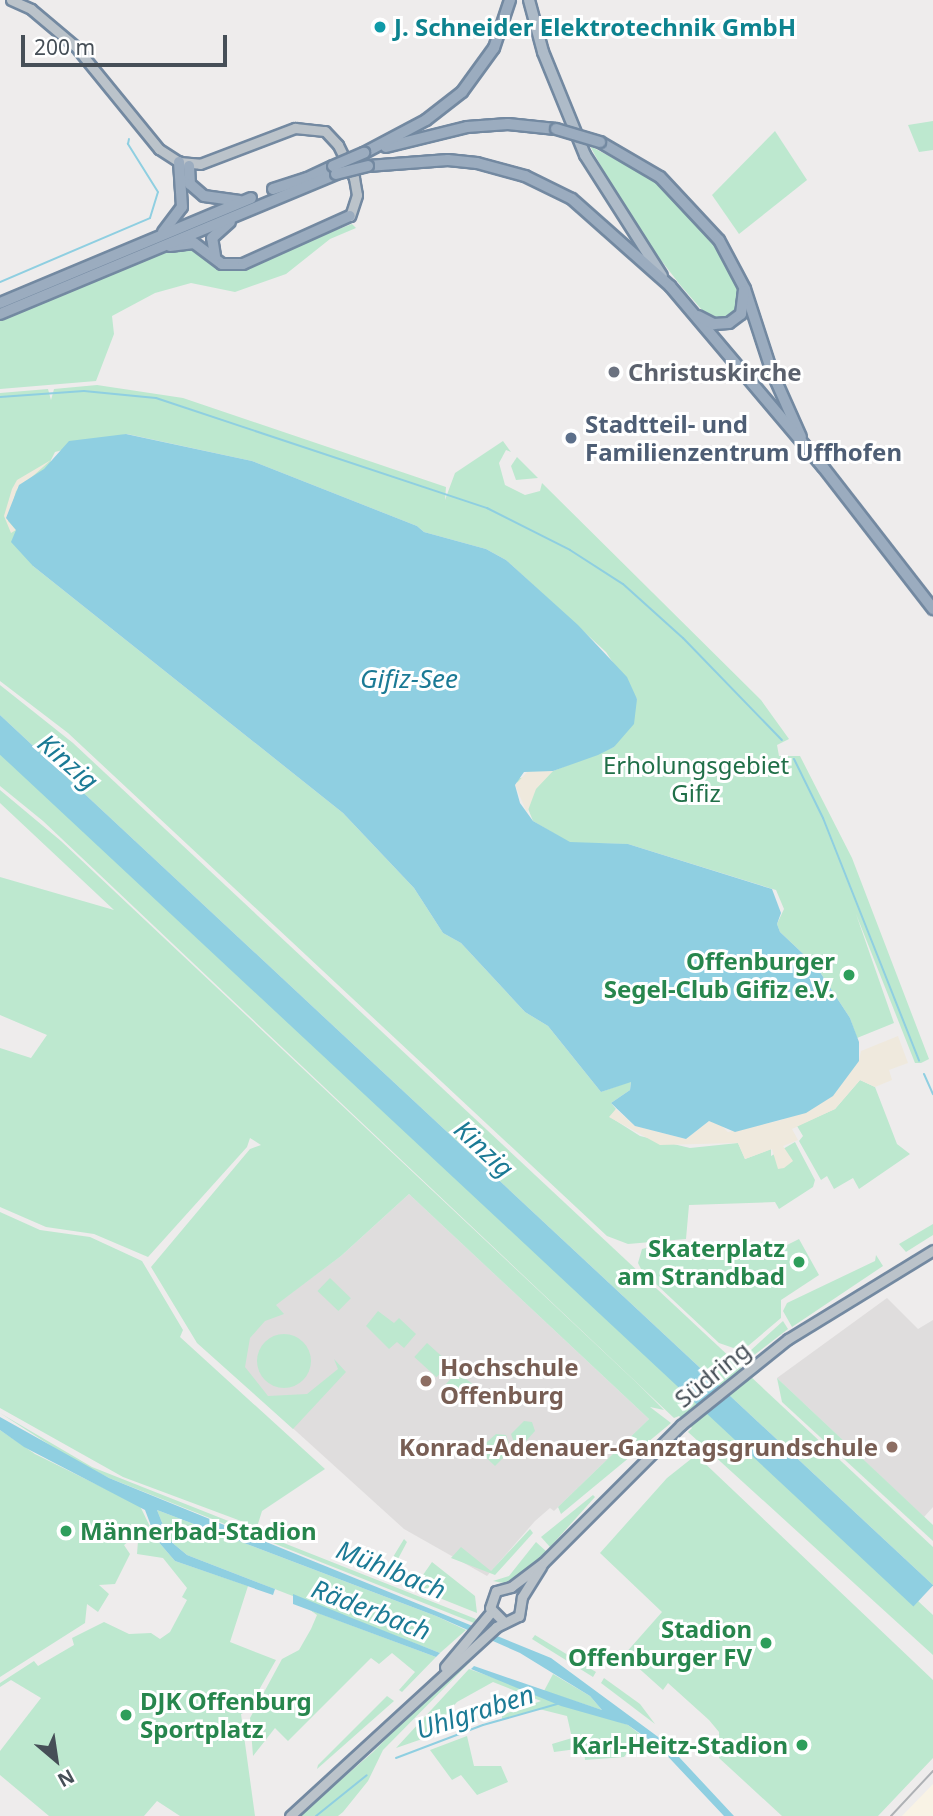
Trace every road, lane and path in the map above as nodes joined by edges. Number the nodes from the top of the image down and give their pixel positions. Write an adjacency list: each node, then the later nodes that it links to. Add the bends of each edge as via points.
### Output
1 (11, 0): 5 (street, via 30,9 75,46 159,149)
2 (510, 0): 4 (highway, via 494,48 462,92 426,120)
3 (529, 0): 13 (main road, via 543,52 585,155)
4 (364, 153): 6 (highway, bridge); 14 (highway, bridge, via 467,127 508,124 556,129 600,142 641,162 681,195 719,240)
5 (184, 164): 8 (highway, via 190,184 204,196); 9 (street, via 295,128 326,131 338,145 358,195); 10 (highway, via 182,207)
6 (334, 170): 7 (highway); 13 (highway, bridge, via 448,160 497,167 545,183 581,206)
7 (304, 182): 8 (highway); 11 (highway); 12 (highway, via 222,225 212,238)
8 (246, 200): 10 (highway)
9 (350, 216): 12 (highway, via 243,264 231,266)
10 (157, 237): 15 (highway)
11 (150, 249): 12 (highway, via 194,243); 17 (highway)
12 (216, 259)
13 (670, 286): 16 (highway)
14 (745, 289): 16 (highway, via 741,314 729,323 714,324); 18 (highway, via 772,372)
15 (0, 303)
16 (692, 313): 18 (highway)
17 (0, 314)
18 (805, 446): 19 (highway)
19 (933, 609)
20 (933, 1250): 21 (street, Südring, via 788,1339 746,1371 681,1425)
21 (543, 1563): 22 (street, Südring); 23 (street, Südring)
22 (511, 1587): 23 (street); 24 (street, Südring, via 492,1595)
23 (522, 1597): 25 (street, Südring, via 519,1616)
24 (491, 1612): 25 (street); 26 (street, Südring)
25 (500, 1624): 26 (street, Südring)
26 (433, 1682): 27 (street, Südring, via 365,1751)
27 (290, 1816)

